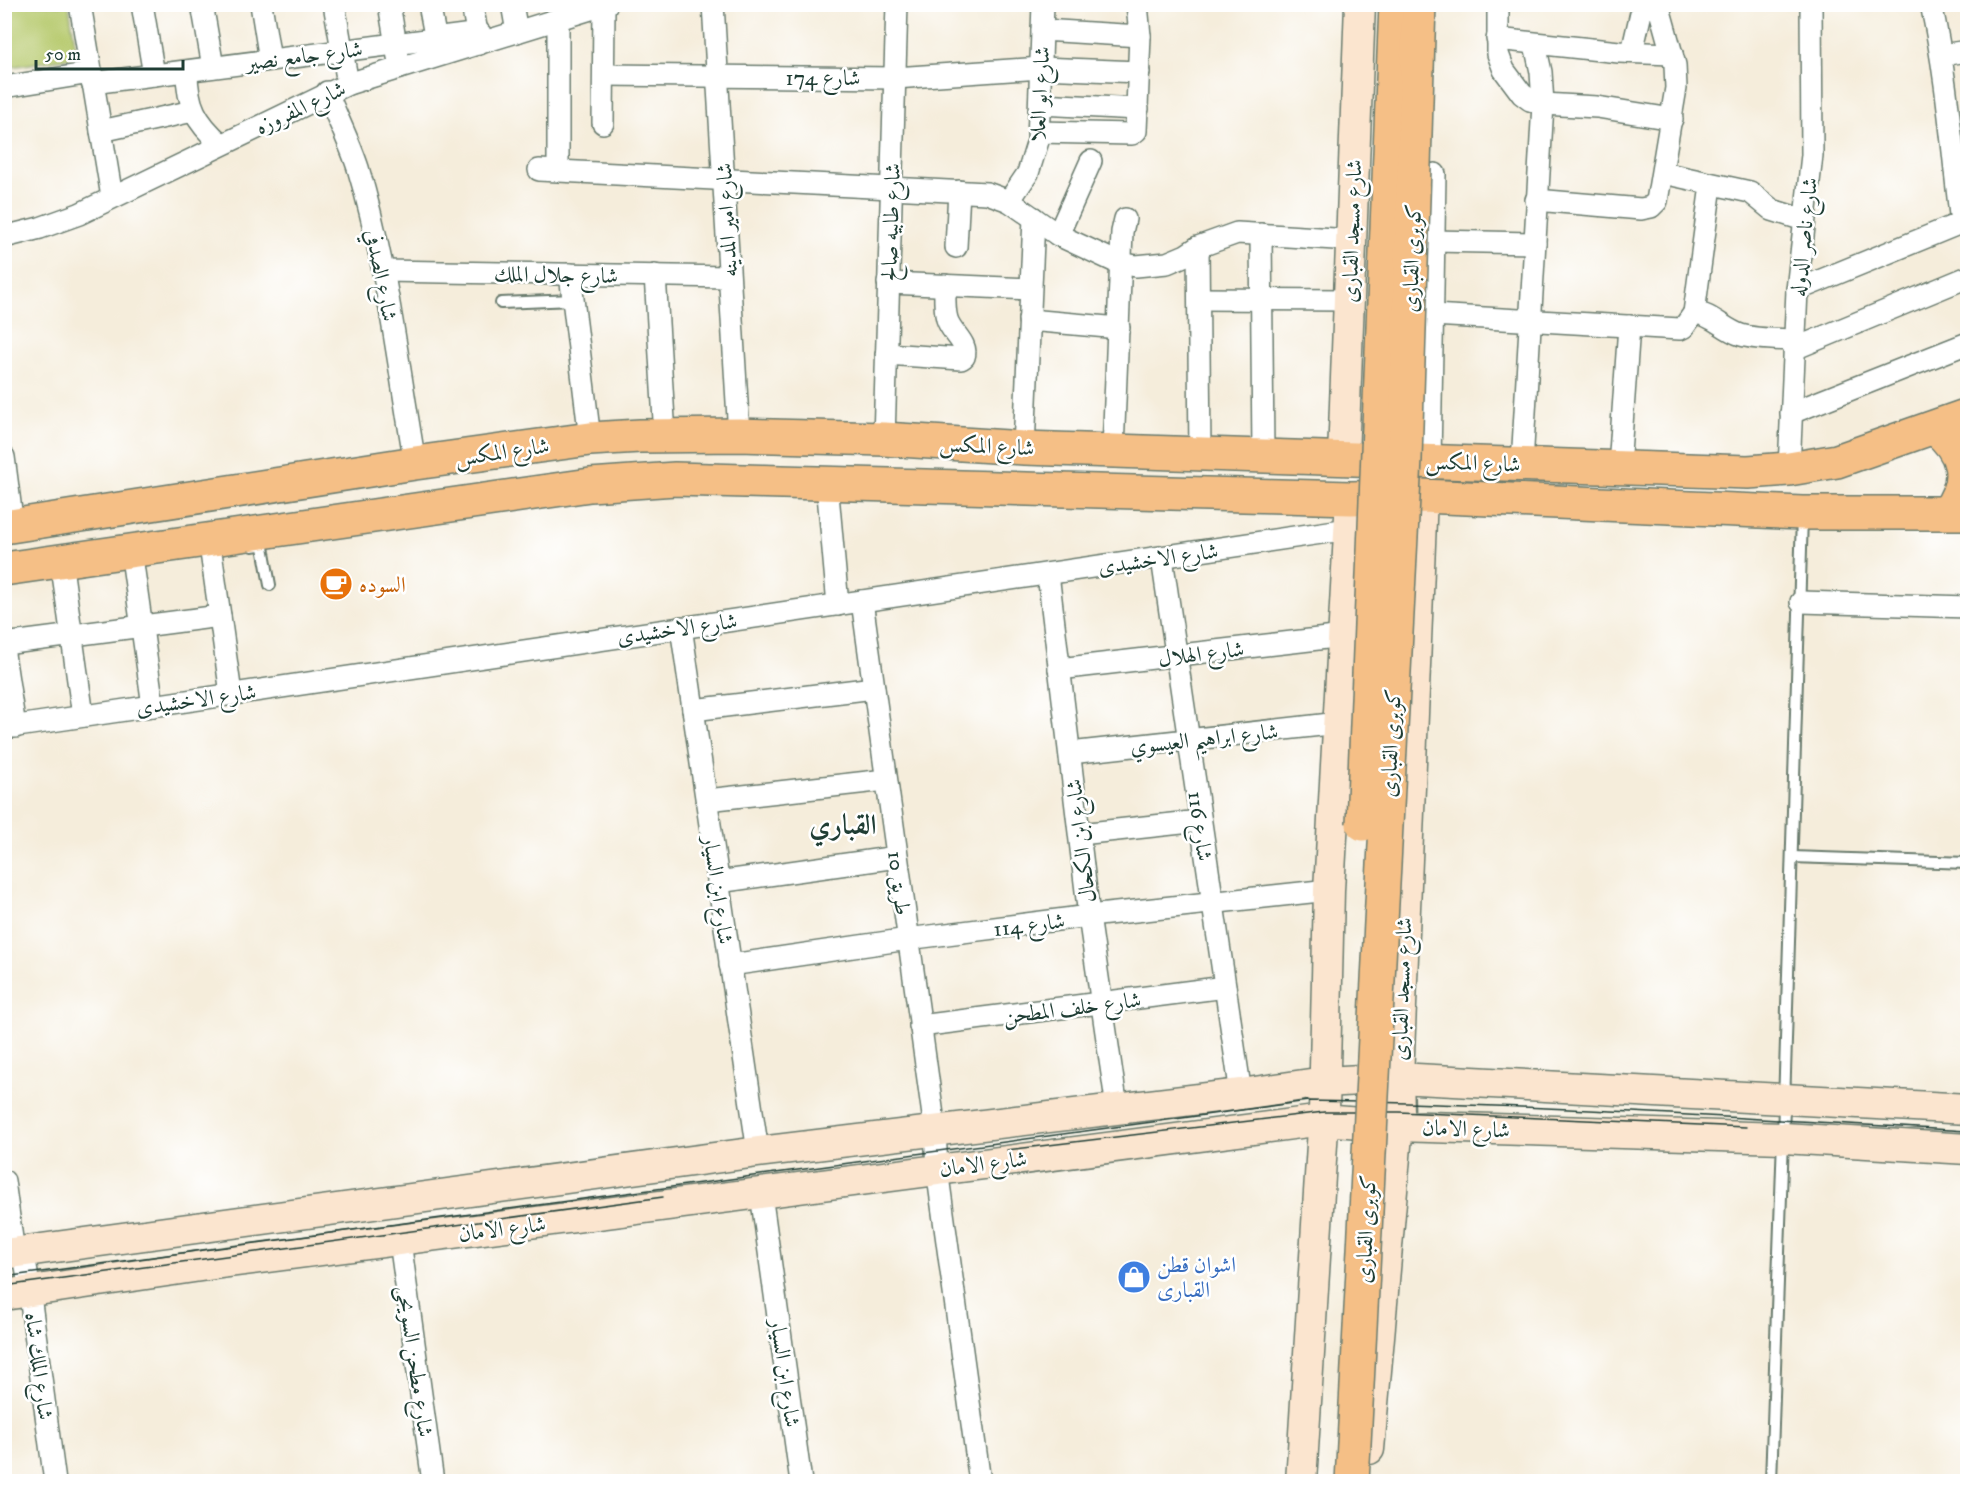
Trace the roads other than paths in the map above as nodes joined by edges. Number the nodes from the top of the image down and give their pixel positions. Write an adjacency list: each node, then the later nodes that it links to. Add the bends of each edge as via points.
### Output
1 (80, 4): 46 (street)
2 (141, 4): 43 (street)
3 (202, 4): 38 (street)
4 (261, 4): 37 (street)
5 (334, 4): 32 (street)
6 (389, 4): 29 (street)
7 (429, 4): 31 (street)
8 (472, 4): 27 (street)
9 (512, 4): 24 (street)
10 (713, 4): 45 (street, شارع امير المدينه)
11 (897, 4): 47 (street, شارع طابيه صالح)
12 (1043, 4): 25 (street, شارع ابو العلا)
13 (1137, 4): 26 (street)
14 (1360, 4): 78 (street, شارع مسجد القبارى)
15 (1396, 4): 200 (main road, كوبرى القبارى, bridge, via 1356,1041)
16 (1419, 4): 201 (main road, كوبرى القبارى, bridge, via 1405,459)
17 (1498, 4): 28 (street)
18 (1643, 4): 34 (street)
19 (1658, 4): 35 (street)
20 (1811, 4): 73 (street, شارع ناصر الدوله, via 1812,155)
21 (1931, 4): 36 (street)
22 (605, 5): 23 (street, شارع المفروزه); 44 (street)
23 (558, 20): 24 (street, شارع المفروزه); 64 (street, via 549,170)
24 (516, 30): 27 (street, شارع المفروزه)
25 (1042, 30): 26 (street); 40 (street, شارع ابو العلا)
26 (1140, 36): 42 (street)
27 (478, 38): 31 (street, شارع المفروزه)
28 (1497, 39): 30 (street); 52 (street, via 1504,70 1522,94)
29 (396, 44): 31 (street, شارع جامع نصير); 32 (street, شارع جامع نصير); 39 (street)
30 (1535, 44): 34 (street); 52 (street)
31 (437, 47): 39 (street, شارع المفروزه)
32 (342, 51): 37 (street, شارع جامع نصير); 48 (street)
33 (1968, 51): 36 (street)
34 (1632, 52): 35 (street)
35 (1672, 54): 55 (street, via 1676,88)
36 (1941, 55): 57 (street)
37 (270, 60): 38 (street, شارع جامع نصير)
38 (213, 67): 41 (street, شارع جامع نصير)
39 (400, 68): 48 (street, شارع المفروزه)
40 (1041, 68): 42 (street, شارع 174); 47 (street, شارع 174); 51 (street, شارع ابو العلا)
41 (187, 71): 43 (street, شارع جامع نصير); 54 (street)
42 (1139, 72): 53 (street)
43 (154, 75): 46 (street, شارع جامع نصير)
44 (604, 75): 45 (street, شارع 174); 56 (street)
45 (718, 76): 47 (street, شارع 174); 64 (street, شارع امير المدينه)
46 (91, 78): 49 (street, شارع جامع نصير); 58 (street)
47 (895, 78): 66 (street, شارع طابيه صالح)
48 (348, 84): 50 (street, شارع المفروزه)
49 (4, 87)
50 (327, 92): 60 (street, شارع المفروزه); 84 (street, شارع الصدفي, via 357,166)
51 (1040, 104): 53 (street); 59 (street, شارع ابو العلا)
52 (1543, 104): 55 (street, via 1597,107); 69 (street)
53 (1138, 109): 59 (street, via 1138,126 1132,134)
54 (193, 111): 58 (street); 60 (street, via 205,130)
55 (1672, 119): 62 (street)
56 (603, 123)
57 (1958, 125): 74 (street)
58 (101, 131): 68 (street)
59 (1038, 132): 70 (street, شارع ابو العلا, via 1028,173)
60 (221, 144): 68 (street, شارع المفروزه)
61 (1091, 161): 76 (street)
62 (1663, 173): 65 (street); 69 (street, via 1657,201 1651,207)
63 (1435, 174): 79 (street)
64 (723, 179): 66 (street); 87 (street, شارع امير المدينه)
65 (1712, 185): 73 (street, via 1750,192 1772,210); 98 (street)
66 (892, 187): 67 (street); 89 (street, شارع طابيه صالح)
67 (959, 191): 70 (street, via 995,194); 81 (street)
68 (112, 197): 77 (street, شارع المفروزه, via 79,214)
69 (1536, 200): 80 (street)
70 (1010, 201): 71 (street)
71 (1034, 218): 76 (street); 91 (street)
72 (1125, 219): 83 (street)
73 (1804, 220): 92 (street, شارع ناصر الدوله)
74 (1964, 222): 92 (street)
75 (1261, 234): 78 (street); 82 (street, via 1237,233); 94 (street)
76 (1058, 235): 83 (street)
77 (4, 237)
78 (1351, 240): 96 (street, شارع مسجد القبارى)
79 (1433, 241): 80 (street); 99 (street)
80 (1534, 243): 101 (street)
81 (956, 247)
82 (1198, 247): 83 (street, via 1167,263); 93 (street)
83 (1122, 264): 103 (street)
84 (383, 270): 85 (street, شارع جلال الملك); 121 (street, شارع الصدفي)
85 (570, 274): 86 (street, شارع جلال الملك); 95 (street)
86 (656, 275): 87 (street, شارع جلال الملك); 111 (street)
87 (729, 277): 110 (street, شارع امير المدينه)
88 (1968, 277): 105 (street)
89 (888, 284): 90 (street); 106 (street, شارع طابيه صالح)
90 (945, 285): 91 (street); 106 (street, via 946,318 964,346 964,357)
91 (1030, 289): 100 (street)
92 (1797, 290): 105 (street, شارع ناصر الدوله)
93 (1199, 299): 94 (street); 116 (street)
94 (1262, 299): 96 (street); 117 (street)
95 (573, 300): 97 (lane); 112 (street)
96 (1349, 300): 119 (street, شارع مسجد القبارى)
97 (501, 303)
98 (1694, 314): 102 (street, via 1680,329); 105 (street, via 1706,315 1727,330 1745,336)
99 (1432, 315): 101 (street); 120 (street)
100 (1029, 320): 103 (street); 114 (street)
101 (1530, 321): 102 (street); 122 (street)
102 (1629, 326): 123 (street)
103 (1119, 328): 115 (street)
104 (1968, 343): 107 (street)
105 (1794, 345): 107 (street, شارع ناصر الدوله)
106 (886, 354): 113 (street, شارع طابيه صالح)
107 (1791, 412): 124 (street, شارع ناصر الدوله)
108 (1968, 415): 109 (main road, شارع المكس)
109 (1935, 428): 124 (main road, شارع المكس, via 1837,461); 128 (main road, via 1947,438 1961,463 1960,489 1955,501)
110 (739, 435): 111 (main road, شارع المكس); 113 (main road, شارع المكس)
111 (665, 436): 112 (main road, شارع المكس)
112 (590, 439): 121 (main road, شارع المكس)
113 (884, 439): 114 (main road, شارع المكس)
114 (1024, 448): 115 (main road, شارع المكس)
115 (1113, 450): 116 (main road, شارع المكس)
116 (1200, 453): 117 (main road, شارع المكس)
117 (1263, 455): 119 (main road, شارع المكس)
118 (4, 457): 130 (street)
119 (1344, 458): 120 (main road, شارع المكس)
120 (1430, 461): 122 (main road, شارع المكس)
121 (415, 463): 130 (main road, شارع المكس)
122 (1522, 464): 123 (main road, شارع المكس)
123 (1619, 468): 124 (main road, شارع المكس, via 1748,472)
124 (1789, 469)
125 (827, 483): 129 (main road, شارع المكس); 131 (main road, شارع المكس, via 675,479 591,485); 141 (street)
126 (1422, 496): 127 (main road, شارع المكس); 129 (main road, شارع المكس); 177 (street, شارع مسجد القبارى)
127 (1802, 513): 128 (main road, شارع المكس); 140 (lane)
128 (1958, 513)
129 (1350, 514): 134 (street, شارع الاخشيدى); 147 (street)
130 (9, 526)
131 (214, 547): 133 (main road, شارع المكس); 143 (street)
132 (240, 548): 138 (lane, via 259,544 263,547)
133 (131, 550): 135 (main road, شارع المكس); 144 (street)
134 (1162, 558): 137 (street, شارع الاخشيدى); 150 (street, شارع 116)
135 (61, 560): 136 (main road, شارع المكس); 146 (street)
136 (4, 568)
137 (1047, 574): 139 (street, شارع الاخشيدى); 151 (street, شارع ابن الكحال)
138 (270, 585)
139 (862, 601): 141 (street, شارع الاخشيدى); 152 (street, طريق 10)
140 (1801, 602): 142 (street); 165 (lane)
141 (838, 604): 145 (street, شارع الاخشيدى)
142 (1968, 607)
143 (220, 616): 144 (street); 153 (street)
144 (142, 627): 146 (street); 154 (street)
145 (681, 627): 153 (street, شارع الاخشيدى); 155 (street, شارع ابن السيار)
146 (71, 636): 148 (street); 156 (street)
147 (1344, 636): 150 (street, شارع الهلال); 157 (street)
148 (4, 644)
149 (4, 654): 158 (street)
150 (1176, 656): 151 (street, شارع الهلال); 159 (street, شارع 116)
151 (1059, 669): 160 (street, شارع ابن الكحال)
152 (874, 688): 155 (street); 161 (street, طريق 10)
153 (231, 694): 154 (street, شارع الاخشيدى)
154 (153, 706): 156 (street, شارع الاخشيدى)
155 (693, 710): 162 (street, شارع ابن السيار)
156 (83, 716): 158 (street, شارع الاخشيدى)
157 (1339, 723): 159 (street, شارع ابراهيم العيسوي); 169 (street)
158 (10, 727)
159 (1188, 740): 160 (street, شارع ابراهيم العيسوي); 163 (street, شارع 116)
160 (1070, 753): 164 (street, شارع ابن الكحال)
161 (886, 780): 162 (street); 166 (street, طريق 10)
162 (707, 800): 168 (street, شارع ابن السيار)
163 (1200, 820): 164 (street); 170 (street, شارع 116)
164 (1080, 834): 171 (street, شارع ابن الكحال)
165 (1792, 856): 167 (lane); 180 (lane)
166 (897, 857): 168 (street); 172 (street, طريق 10)
167 (1968, 863)
168 (718, 882): 173 (street, شارع ابن السيار)
169 (1329, 890): 170 (street, شارع 114); 178 (street)
170 (1212, 903): 171 (street, شارع 114); 174 (street, شارع 116)
171 (1089, 916): 172 (street, شارع 114); 175 (street, شارع ابن الكحال)
172 (908, 939): 173 (street, شارع 114); 176 (street, طريق 10)
173 (730, 965): 188 (street, شارع ابن السيار)
174 (1224, 987): 175 (street, شارع خلف المطحن); 179 (street, شارع 116)
175 (1102, 1003): 176 (street, شارع خلف المطحن); 181 (street, شارع ابن الكحال)
176 (920, 1026): 185 (street, طريق 10)
177 (1398, 1078): 178 (street, شارع الامان); 180 (street, شارع الامان); 184 (street, شارع مسجد القبارى)
178 (1324, 1082): 179 (street, شارع الامان); 183 (street)
179 (1241, 1094): 181 (street, شارع الامان)
180 (1784, 1098): 182 (street, شارع الامان); 186 (lane)
181 (1117, 1108): 185 (street, شارع الامان)
182 (1968, 1109)
183 (1323, 1120): 184 (street, شارع الامان); 189 (street, شارع الامان); 199 (street)
184 (1397, 1126): 186 (street, شارع الامان); 202 (street, شارع مسجد القبارى)
185 (935, 1130): 188 (street, شارع الامان); 189 (street, طريق 10)
186 (1784, 1138): 187 (street, شارع الامان); 203 (lane)
187 (1968, 1149)
188 (758, 1152): 193 (street, شارع الامان)
189 (937, 1169): 191 (street, شارع الامان); 198 (street, طريق 10)
190 (4, 1181): 193 (street, شارع الملك شاه)
191 (761, 1194): 192 (street, شارع الامان); 197 (street, شارع ابن السيار)
192 (400, 1241): 194 (street, شارع الامان); 196 (street, شارع مطحن السويحى)
193 (14, 1253): 194 (street, شارع الملك شاه)
194 (17, 1294): 195 (street, شارع الملك شاه)
195 (55, 1482)
196 (432, 1482)
197 (801, 1482)
198 (980, 1482)
199 (1301, 1482)
200 (1330, 1482)
201 (1352, 1482)
202 (1366, 1482)
203 (1771, 1482)

